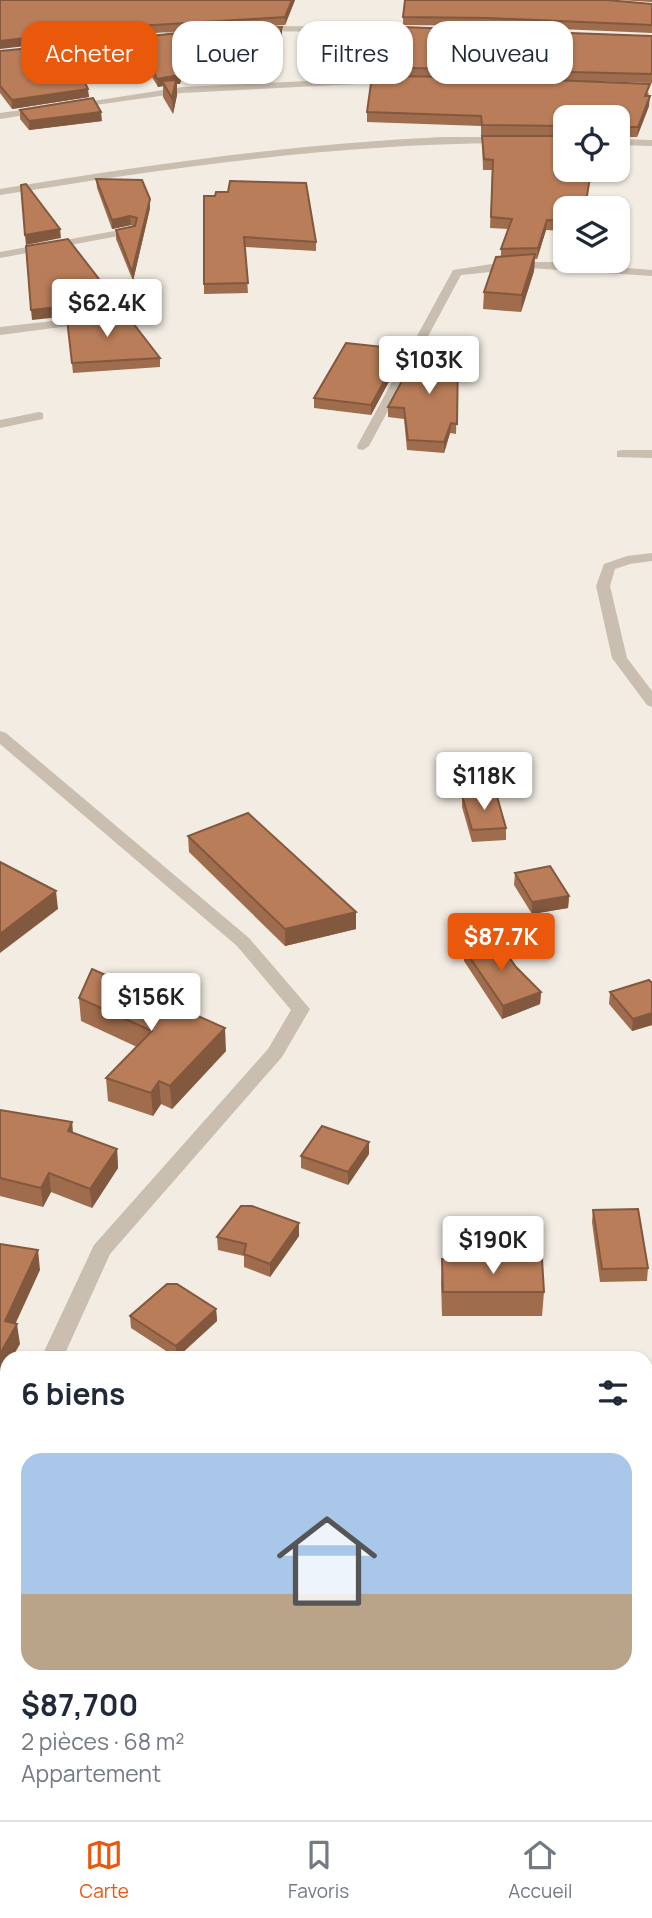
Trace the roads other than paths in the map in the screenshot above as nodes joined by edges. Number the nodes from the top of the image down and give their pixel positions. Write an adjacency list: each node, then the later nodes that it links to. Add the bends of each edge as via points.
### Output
1 (283, 29): 2 (street)
2 (427, 30)
3 (318, 84): 4 (street, via 182,90)
4 (66, 106)
5 (53, 108): 6 (street)
6 (0, 116)
7 (510, 140): 10 (street, via 419,141 202,159)
8 (630, 142): 9 (street)
9 (652, 143)
10 (0, 192)
11 (131, 231): 12 (street)
12 (0, 255)
13 (652, 273): 18 (street, via 512,265 457,272)
14 (157, 312): 15 (street)
15 (0, 331)
16 (39, 416): 17 (street)
17 (0, 424)
18 (363, 446)
19 (622, 454): 20 (street)
20 (652, 454)
21 (652, 557): 22 (street, via 609,567 603,586 620,658)
22 (652, 702)
23 (0, 736): 24 (street, via 243,942 301,1009 275,1053 101,1250)
24 (55, 1351)

